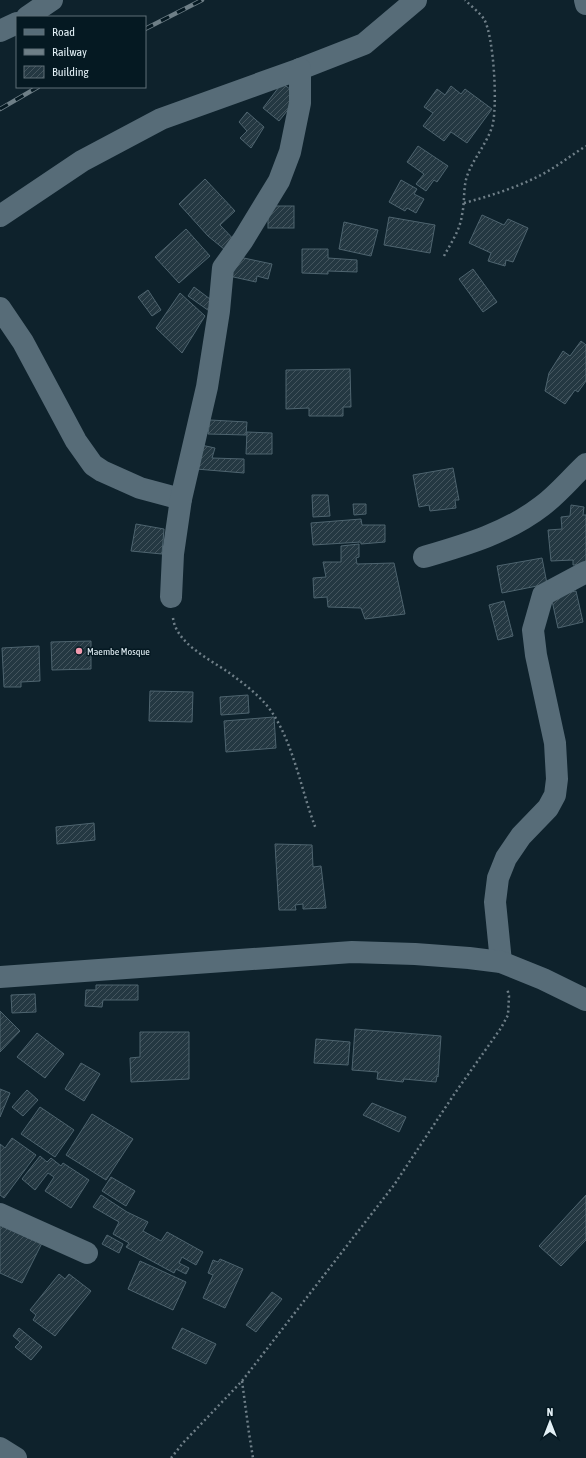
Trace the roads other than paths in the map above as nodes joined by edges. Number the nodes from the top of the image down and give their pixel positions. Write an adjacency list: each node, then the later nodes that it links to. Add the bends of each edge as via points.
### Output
1 (52, 0): 5 (street)
2 (416, 0): 8 (street, via 364,44)
3 (585, 0): 4 (street)
4 (586, 4)
5 (28, 16)
6 (16, 23): 7 (street)
7 (0, 31)
8 (300, 69): 9 (street, via 161,119 82,161); 12 (street, via 300,103 290,152 279,181 223,268 220,311 207,387)
9 (0, 216)
10 (0, 308): 12 (street, via 23,342 76,441 93,465 140,488)
11 (586, 464): 13 (street, via 542,506 507,529 466,545)
12 (181, 499): 15 (street)
13 (424, 557)
14 (586, 572): 16 (street, via 543,594 537,611 533,630 555,743 557,779 555,795 548,808 521,836 506,858 498,878 495,902)
15 (170, 598)
16 (501, 962): 17 (street, via 415,954 352,952); 18 (street)
17 (0, 977)
18 (586, 1000)
19 (0, 1214): 20 (street)
20 (87, 1252)
21 (0, 1448): 22 (street)
22 (16, 1458)

